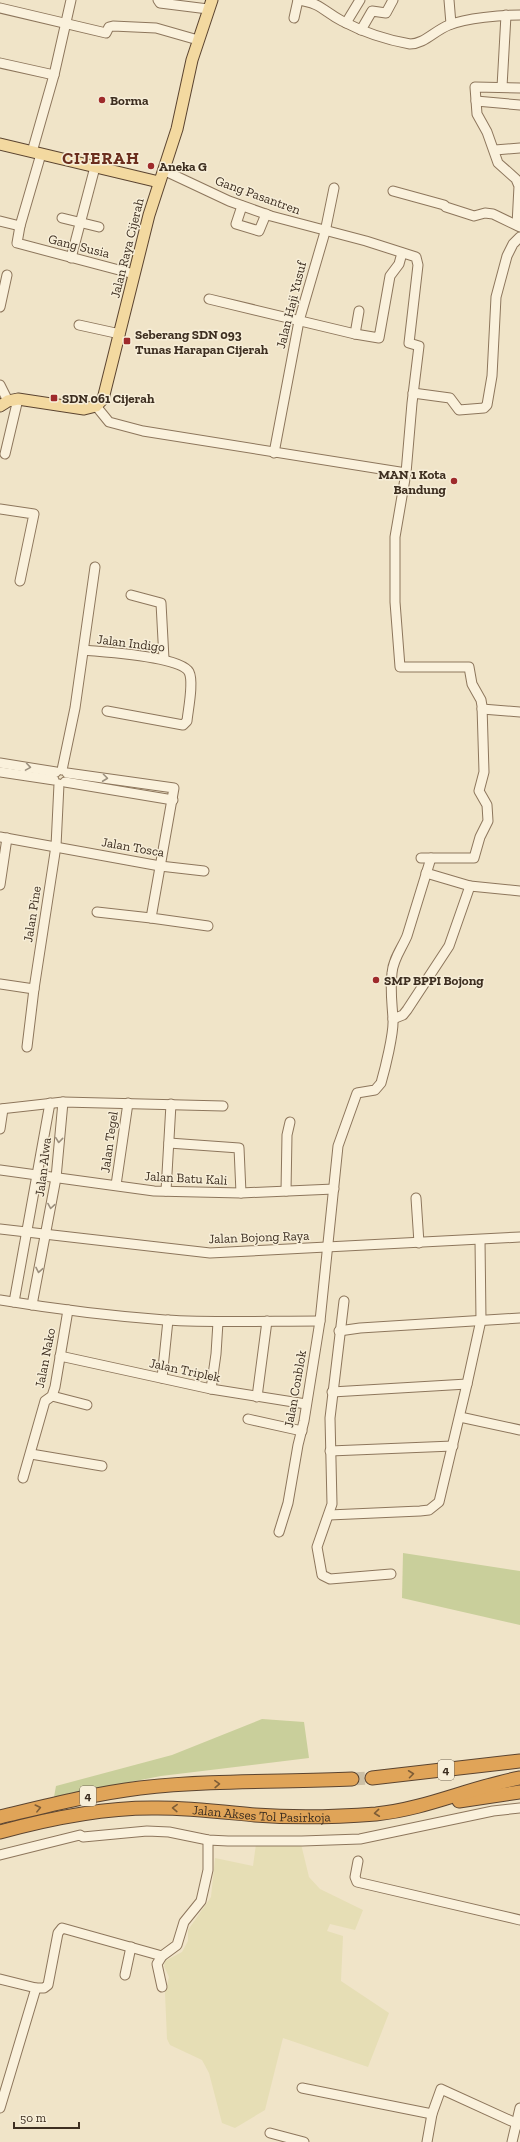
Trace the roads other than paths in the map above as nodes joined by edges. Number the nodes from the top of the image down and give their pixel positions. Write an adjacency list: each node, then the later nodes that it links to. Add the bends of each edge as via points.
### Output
1 (71, 0): 12 (street)
2 (298, 0): 11 (street); 13 (street, via 315,3)
3 (360, 0): 13 (street)
4 (393, 0): 15 (street, via 386,13 372,11)
5 (449, 0): 14 (street)
6 (158, 1): 7 (street)
7 (210, 5): 16 (main road, Jalan Raya Cijerah)
8 (0, 8): 12 (street)
9 (506, 15): 10 (street); 14 (street); 19 (street)
10 (520, 15)
11 (294, 18)
12 (66, 23): 16 (street, via 106,32 113,26 154,28); 18 (street)
13 (346, 23): 15 (street)
14 (451, 24): 15 (street, via 435,31 418,44 405,43)
15 (361, 30)
16 (198, 40): 28 (main road, Jalan Raya Cijerah, via 179,121)
17 (0, 63): 18 (street)
18 (54, 75): 26 (street)
19 (502, 87): 20 (street); 21 (street, via 475,87)
20 (520, 88)
21 (476, 101): 22 (street); 25 (street, via 477,114)
22 (520, 106)
23 (0, 144): 26 (main road)
24 (520, 148): 25 (street)
25 (495, 150): 38 (street, via 498,163 516,179 519,186)
26 (36, 153): 27 (main road); 37 (street)
27 (95, 168): 29 (main road); 36 (street)
28 (163, 170): 29 (main road, Jalan Raya Cijerah); 32 (street, Gang Pasantren)
29 (159, 182): 44 (main road, Jalan Raya Cijerah)
30 (334, 188): 40 (street, Jalan Haji Yusuf)
31 (393, 191): 38 (street, via 444,204 446,207 474,216 493,214)
32 (242, 206): 33 (street, Gang Pasantren); 33 (street, via 236,224 260,231)
33 (266, 214): 40 (street, Gang Pasantren)
34 (62, 218): 36 (street)
35 (0, 221): 37 (street)
36 (80, 222): 39 (street); 43 (street)
37 (20, 226): 43 (street, Gang Susia, via 17,243)
38 (519, 226)
39 (98, 227)
40 (324, 232): 42 (street, Gang Pasantren, via 366,241); 49 (street, Jalan Haji Yusuf)
41 (519, 239): 54 (street, via 507,256 496,298 492,376 487,405 484,408 459,410 450,398)
42 (402, 253): 52 (street, via 399,264 390,276 379,338); 54 (street, Gang Pasantren, via 414,256 418,265 409,343 419,346)
43 (72, 258): 44 (street, Gang Susia)
44 (134, 274): 51 (main road, Jalan Raya Cijerah)
45 (7, 275): 47 (street)
46 (209, 299): 49 (street)
47 (0, 307)
48 (359, 311): 52 (street)
49 (299, 321): 52 (street); 57 (street, Jalan Haji Yusuf)
50 (80, 325): 51 (street)
51 (120, 334): 56 (main road, Jalan Raya Cijerah, via 104,399)
52 (355, 334)
53 (0, 385): 55 (street)
54 (413, 393): 59 (street)
55 (9, 402): 56 (main road, via 84,409); 58 (street)
56 (96, 406): 57 (street, via 105,419 113,424)
57 (274, 453): 59 (street)
58 (6, 454)
59 (406, 473): 66 (street, via 395,537 395,602 400,667 468,666)
60 (0, 509): 62 (street, via 34,515)
61 (95, 567): 64 (street, Jalan Pine)
62 (20, 581)
63 (131, 595): 65 (street, via 161,603)
64 (84, 650): 65 (street, Jalan Indigo); 71 (street, Jalan Pine)
65 (164, 659): 67 (street, Jalan Indigo, via 181,665 188,670 191,678 187,721 184,725)
66 (482, 709): 68 (street); 78 (street, via 484,772 479,791 487,805 486,828 480,837 474,858)
67 (107, 711)
68 (520, 712)
69 (0, 763): 71 (street, one-way to 71)
70 (0, 772): 71 (street)
71 (61, 777): 72 (street, one-way to 72); 73 (street); 76 (street, Jalan Pine)
72 (141, 783): 73 (street); 74 (street, via 174,788)
73 (139, 793): 74 (street)
74 (173, 800): 79 (street)
75 (4, 837): 76 (street, Jalan Tosca); 82 (street)
76 (56, 846): 79 (street, Jalan Tosca); 89 (street, Jalan Pine)
77 (421, 858): 78 (street)
78 (431, 858): 81 (street)
79 (160, 866): 80 (street, Jalan Tosca); 86 (street)
80 (204, 871)
81 (426, 873): 83 (street); 90 (street, via 407,936 392,973 389,990)
82 (0, 885)
83 (470, 886): 84 (street); 90 (street, via 449,946 407,1010 403,1015)
84 (520, 891)
85 (97, 912): 86 (street)
86 (151, 918): 87 (street)
87 (208, 926)
88 (0, 984): 89 (street)
89 (34, 989): 91 (street, Jalan Pine)
90 (393, 1018): 105 (street, Jalan Conblok, via 381,1083 375,1090 357,1092 338,1146)
91 (27, 1047)
92 (63, 1102): 93 (street); 94 (street); 103 (street, Jalan Alwa, one-way to 103)
93 (50, 1103): 97 (street); 102 (street, Jalan Alwa)
94 (128, 1103): 95 (street); 104 (street, Jalan Tegel)
95 (171, 1104): 96 (street); 100 (street)
96 (223, 1106)
97 (1, 1109): 99 (street)
98 (290, 1122): 107 (street)
99 (0, 1129)
100 (169, 1143): 106 (street); 108 (street, via 239,1148)
101 (0, 1170): 102 (street, Jalan Batu Kali)
102 (37, 1175): 103 (street, Jalan Batu Kali); 111 (street, Jalan Alwa)
103 (56, 1178): 104 (street, Jalan Batu Kali); 112 (street, Jalan Alwa, one-way to 112)
104 (116, 1185): 106 (street, Jalan Batu Kali)
105 (334, 1189): 107 (street, Jalan Batu Kali); 116 (street, Jalan Conblok)
106 (166, 1191): 108 (street, Jalan Batu Kali)
107 (286, 1191): 108 (street, Jalan Batu Kali)
108 (241, 1193)
109 (416, 1198): 115 (street)
110 (0, 1229): 111 (street, Jalan Bojong Raya)
111 (26, 1232): 112 (street, Jalan Bojong Raya); 119 (street, Jalan Alwa)
112 (47, 1234): 116 (street, Jalan Bojong Raya, via 210,1253); 120 (street, Jalan Alwa, one-way to 120)
113 (520, 1237): 114 (street, Jalan Bojong Raya)
114 (480, 1240): 115 (street, Jalan Bojong Raya); 124 (street)
115 (419, 1243): 116 (street, Jalan Bojong Raya)
116 (327, 1248): 126 (street, Jalan Conblok)
117 (0, 1300): 119 (street)
118 (344, 1301): 128 (street)
119 (14, 1302): 120 (street)
120 (32, 1305): 121 (street)
121 (68, 1310): 123 (street); 129 (street, Jalan Nako)
122 (520, 1318): 124 (street)
123 (168, 1320): 127 (street); 130 (street)
124 (481, 1320): 128 (street); 131 (street)
125 (267, 1321): 126 (street); 127 (street); 135 (street)
126 (320, 1321): 136 (street, Jalan Conblok)
127 (218, 1322): 132 (street)
128 (339, 1331): 133 (street)
129 (60, 1356): 130 (street, Jalan Triplek); 134 (street, Jalan Nako)
130 (162, 1378): 132 (street, Jalan Triplek)
131 (467, 1384): 133 (street); 138 (street)
132 (211, 1389): 135 (street, Jalan Triplek)
133 (332, 1392): 143 (street)
134 (52, 1396): 137 (street); 144 (street, Jalan Nako, via 45,1401)
135 (257, 1397): 136 (street, Jalan Triplek)
136 (306, 1404): 141 (street, Jalan Conblok)
137 (87, 1405)
138 (460, 1417): 140 (street); 142 (street)
139 (248, 1419): 141 (street)
140 (520, 1430)
141 (302, 1431): 148 (street, Jalan Conblok, via 288,1503)
142 (452, 1446): 143 (street); 147 (street, via 442,1495 439,1502 429,1510)
143 (330, 1451): 147 (street, via 332,1494)
144 (30, 1454): 145 (street); 146 (street, Jalan Nako)
145 (102, 1466)
146 (23, 1478)
147 (329, 1515): 149 (street, via 317,1546 322,1575 330,1579)
148 (279, 1532)
149 (391, 1574)
150 (520, 1761): 151 (highway, 4, one-way to 150)
151 (372, 1778)
152 (520, 1778): 155 (highway, Jalan Akses Tol Pasirkoja / 4)
153 (352, 1779): 157 (highway, Jalan Akses Tol Pasirkoja / 4, one-way to 153, via 78,1798 139,1788)
154 (520, 1792): 155 (highway)
155 (416, 1808): 158 (highway, Jalan Akses Tol Pasirkoja / 4, one-way to 158, via 376,1814 308,1816 256,1815 196,1809 126,1809 84,1814)
156 (520, 1808): 159 (street, via 360,1839 302,1842)
157 (0, 1817)
158 (0, 1832)
159 (208, 1840): 160 (street, via 169,1832 147,1831 83,1837 80,1835); 164 (street, via 208,1870 201,1901 184,1922 177,1946)
160 (0, 1855)
161 (358, 1861): 162 (street, via 355,1877 361,1884)
162 (520, 1920)
163 (131, 1947): 164 (street); 165 (street); 168 (street, via 62,1928 58,1933 48,1985)
164 (162, 1956): 167 (street, via 157,1964)
165 (125, 1975)
166 (0, 1979): 168 (street)
167 (162, 1987)
168 (36, 1988): 170 (street)
169 (302, 2088): 172 (street)
170 (0, 2108)
171 (520, 2108): 173 (street)
172 (432, 2114): 173 (street, via 441,2089); 176 (street)
173 (518, 2124): 177 (street)
174 (270, 2134): 175 (street)
175 (304, 2142)
176 (427, 2142)
177 (512, 2142)

